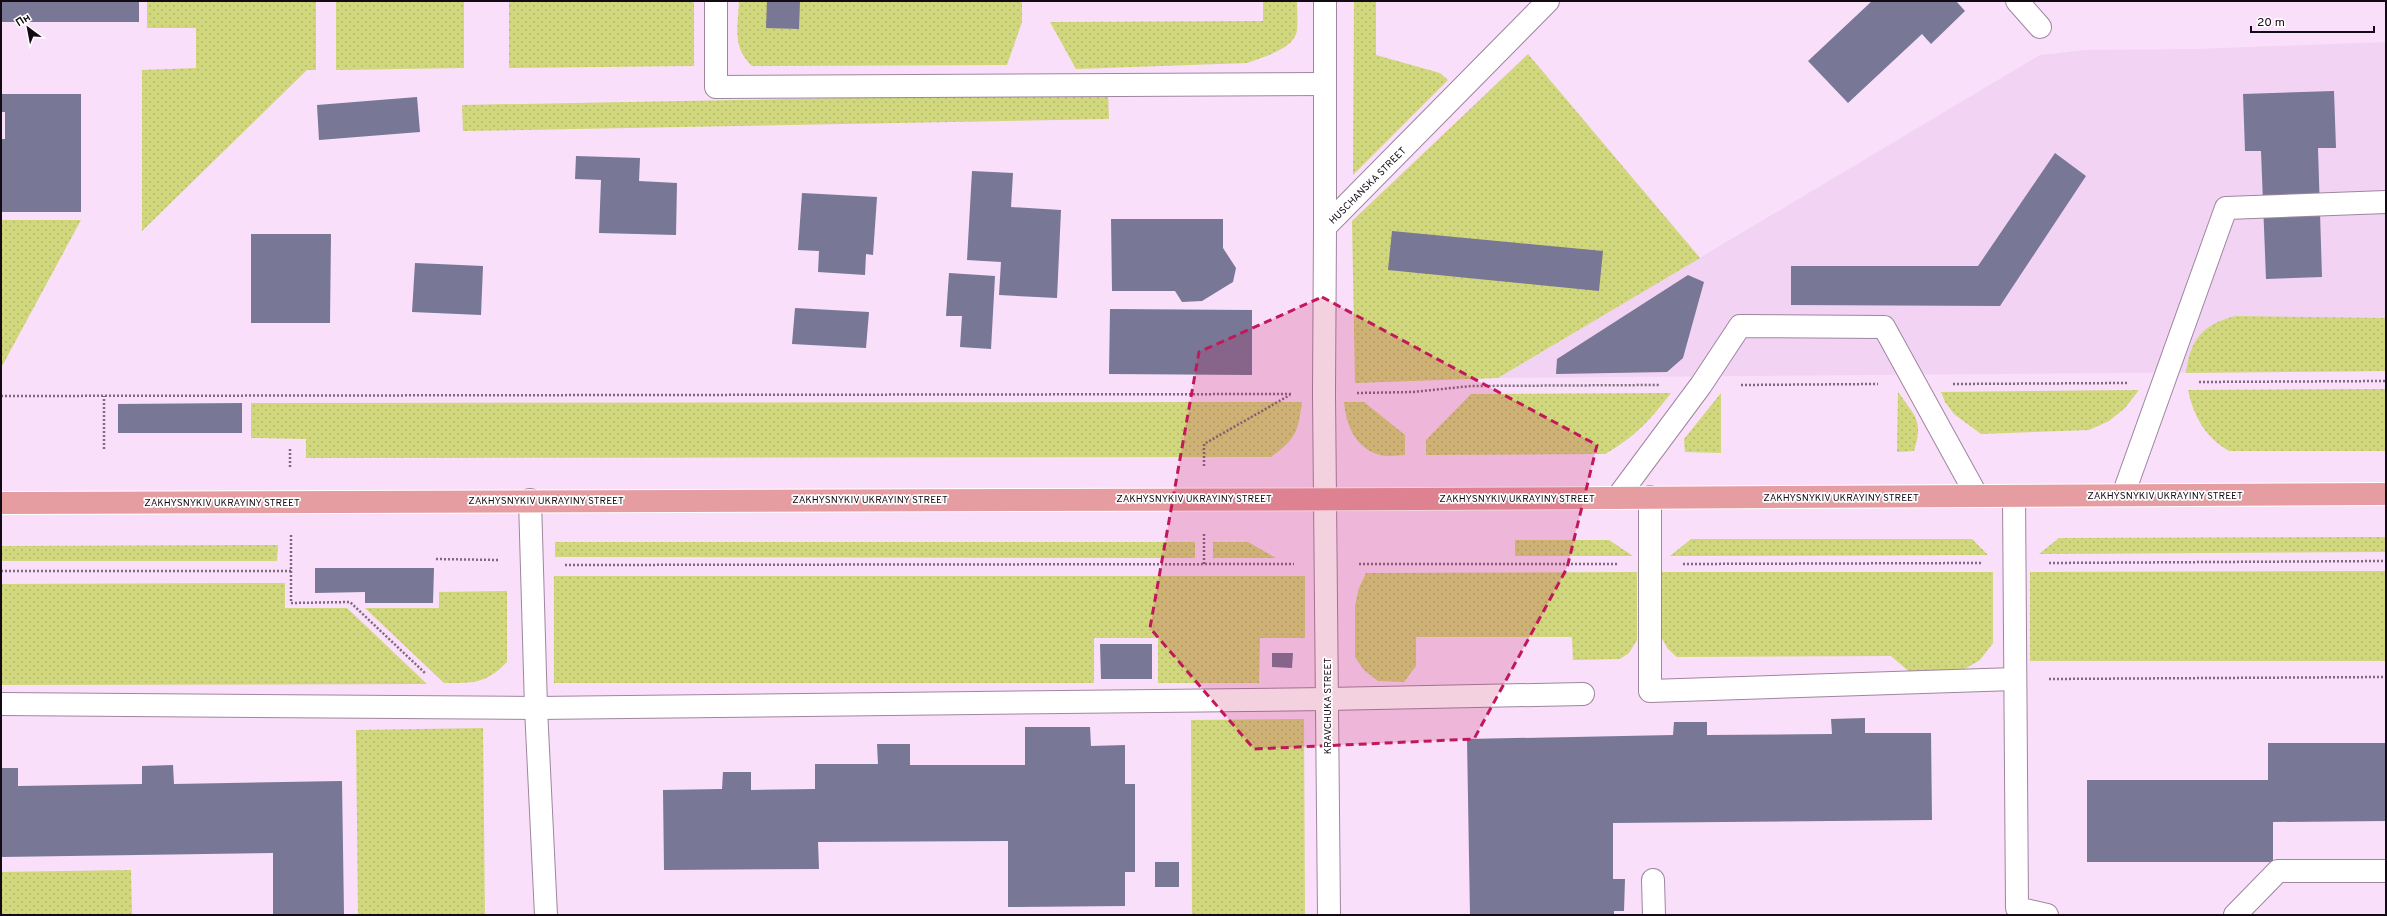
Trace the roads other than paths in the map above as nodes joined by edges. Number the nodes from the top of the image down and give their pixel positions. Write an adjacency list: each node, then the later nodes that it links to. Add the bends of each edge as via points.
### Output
1 (716, 1): 6 (street, via 716,87)
2 (1325, 1): 6 (street)
3 (1548, 1): 8 (street, HUSCHANSKA STREET)
4 (2016, 1): 5 (street)
5 (2040, 27)
6 (1325, 84): 8 (street)
7 (2386, 202): 10 (street, via 2226,208)
8 (1325, 227): 13 (street, HUSCHANSKA STREET)
9 (2386, 494): 10 (main road, ZAKHYSNYKIV UKRAYINY STREET)
10 (2123, 495): 12 (main road, ZAKHYSNYKIV UKRAYINY STREET)
11 (1977, 496): 12 (main road, ZAKHYSNYKIV UKRAYINY STREET); 14 (street, via 1884,327 1740,326 1701,385); 15 (main road, ZAKHYSNYKIV UKRAYINY STREET)
12 (2014, 496): 18 (street)
13 (1326, 498): 14 (main road, ZAKHYSNYKIV UKRAYINY STREET); 16 (main road, ZAKHYSNYKIV UKRAYINY STREET); 20 (street, KRAVCHUKA STREET)
14 (1617, 498): 15 (main road, ZAKHYSNYKIV UKRAYINY STREET)
15 (1650, 498): 18 (street, via 1650,692)
16 (530, 500): 17 (main road, ZAKHYSNYKIV UKRAYINY STREET); 22 (street)
17 (1, 503)
18 (2015, 679): 28 (street, via 2017,908)
19 (1583, 694): 20 (street)
20 (1327, 699): 22 (street); 26 (street, KRAVCHUKA STREET)
21 (1, 704): 22 (street)
22 (536, 708): 25 (street)
23 (2386, 871): 29 (street, via 2278,871)
24 (1653, 880): 27 (street)
25 (546, 915)
26 (1329, 915)
27 (1654, 915)
28 (2047, 915)
29 (2235, 915)

